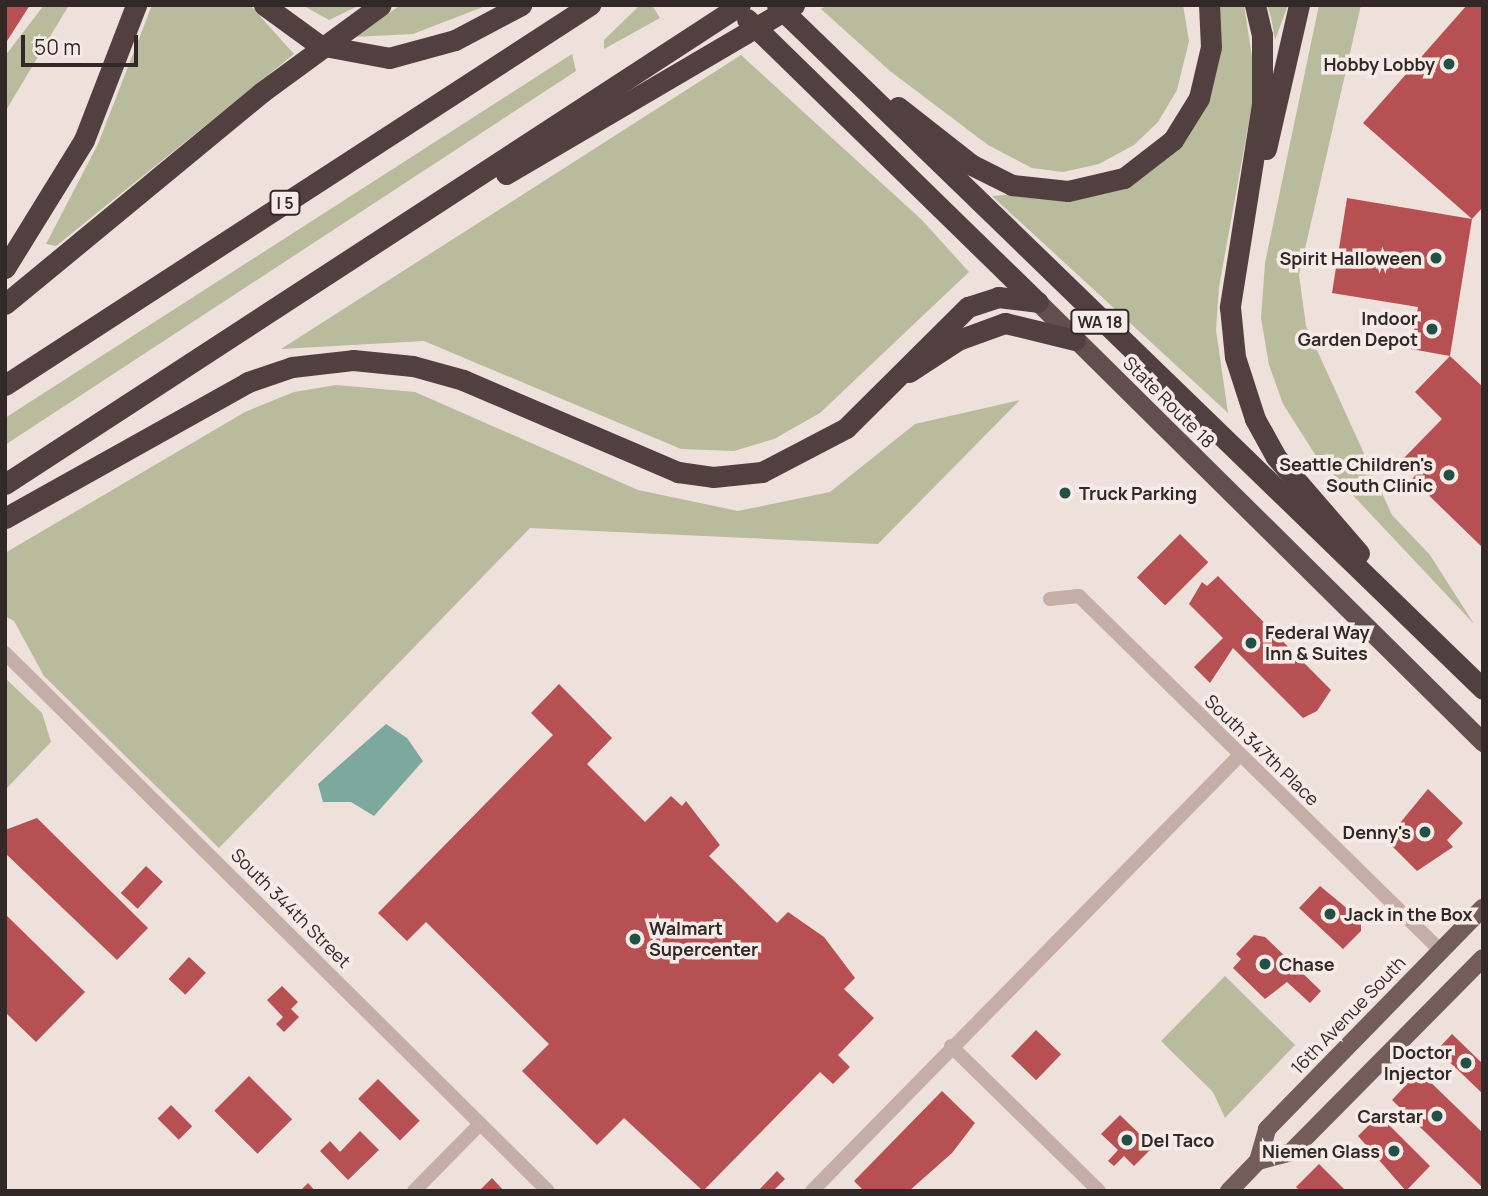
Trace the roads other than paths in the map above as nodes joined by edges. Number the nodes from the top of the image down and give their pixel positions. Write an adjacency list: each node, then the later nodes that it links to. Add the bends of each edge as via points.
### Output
1 (136, 5): 16 (highway, via 84,140)
2 (264, 5): 4 (highway, via 319,45 389,58 455,40)
3 (381, 5): 18 (highway, via 262,92)
4 (521, 5)
5 (590, 5): 20 (highway, I 5)
6 (733, 5): 17 (highway, State Route 18 / WA 18)
7 (740, 5): 15 (highway)
8 (777, 5): 13 (highway, State Route 18 / WA 18)
9 (794, 5): 15 (highway, via 703,63)
10 (1209, 5): 13 (highway, via 1206,76 1187,121 1148,163 1124,178 1068,191 1012,185 972,165)
11 (1255, 5): 14 (highway, via 1262,36 1262,104)
12 (1299, 5): 14 (highway)
13 (806, 34): 25 (highway, State Route 18 / WA 18)
14 (1249, 208): 25 (highway, via 1230,307 1247,399 1276,457)
15 (370, 251): 22 (highway)
16 (5, 268)
17 (1038, 302): 19 (highway, State Route 18 / WA 18); 21 (highway, via 998,297 968,307)
18 (5, 304)
19 (1075, 340): 21 (highway, via 1005,323 958,340); 28 (highway, State Route 18 / WA 18)
20 (5, 385)
21 (884, 388): 23 (highway, via 846,428 804,456 762,472 713,477 639,460 438,372 354,360 312,364 274,372 206,403)
22 (5, 484)
23 (5, 518)
24 (1050, 598): 29 (street, South 347th Place, via 1079,596)
25 (1399, 605): 27 (highway, State Route 18 / WA 18)
26 (5, 653): 34 (street, South 344th Street)
27 (1483, 689)
28 (1483, 742)
29 (1240, 755): 31 (street, South 347th Place); 33 (street)
30 (1483, 908): 31 (main road, 16th Avenue South)
31 (1441, 951): 35 (main road, 16th Avenue South, via 1267,1129)
32 (1483, 958): 35 (main road, via 1291,1152)
33 (951, 1046): 38 (street); 39 (street)
34 (480, 1124): 36 (street); 37 (street, South 344th Street)
35 (1258, 1161): 40 (main road, 16th Avenue South)
36 (414, 1191)
37 (548, 1191)
38 (812, 1191)
39 (1098, 1191)
40 (1229, 1191)

